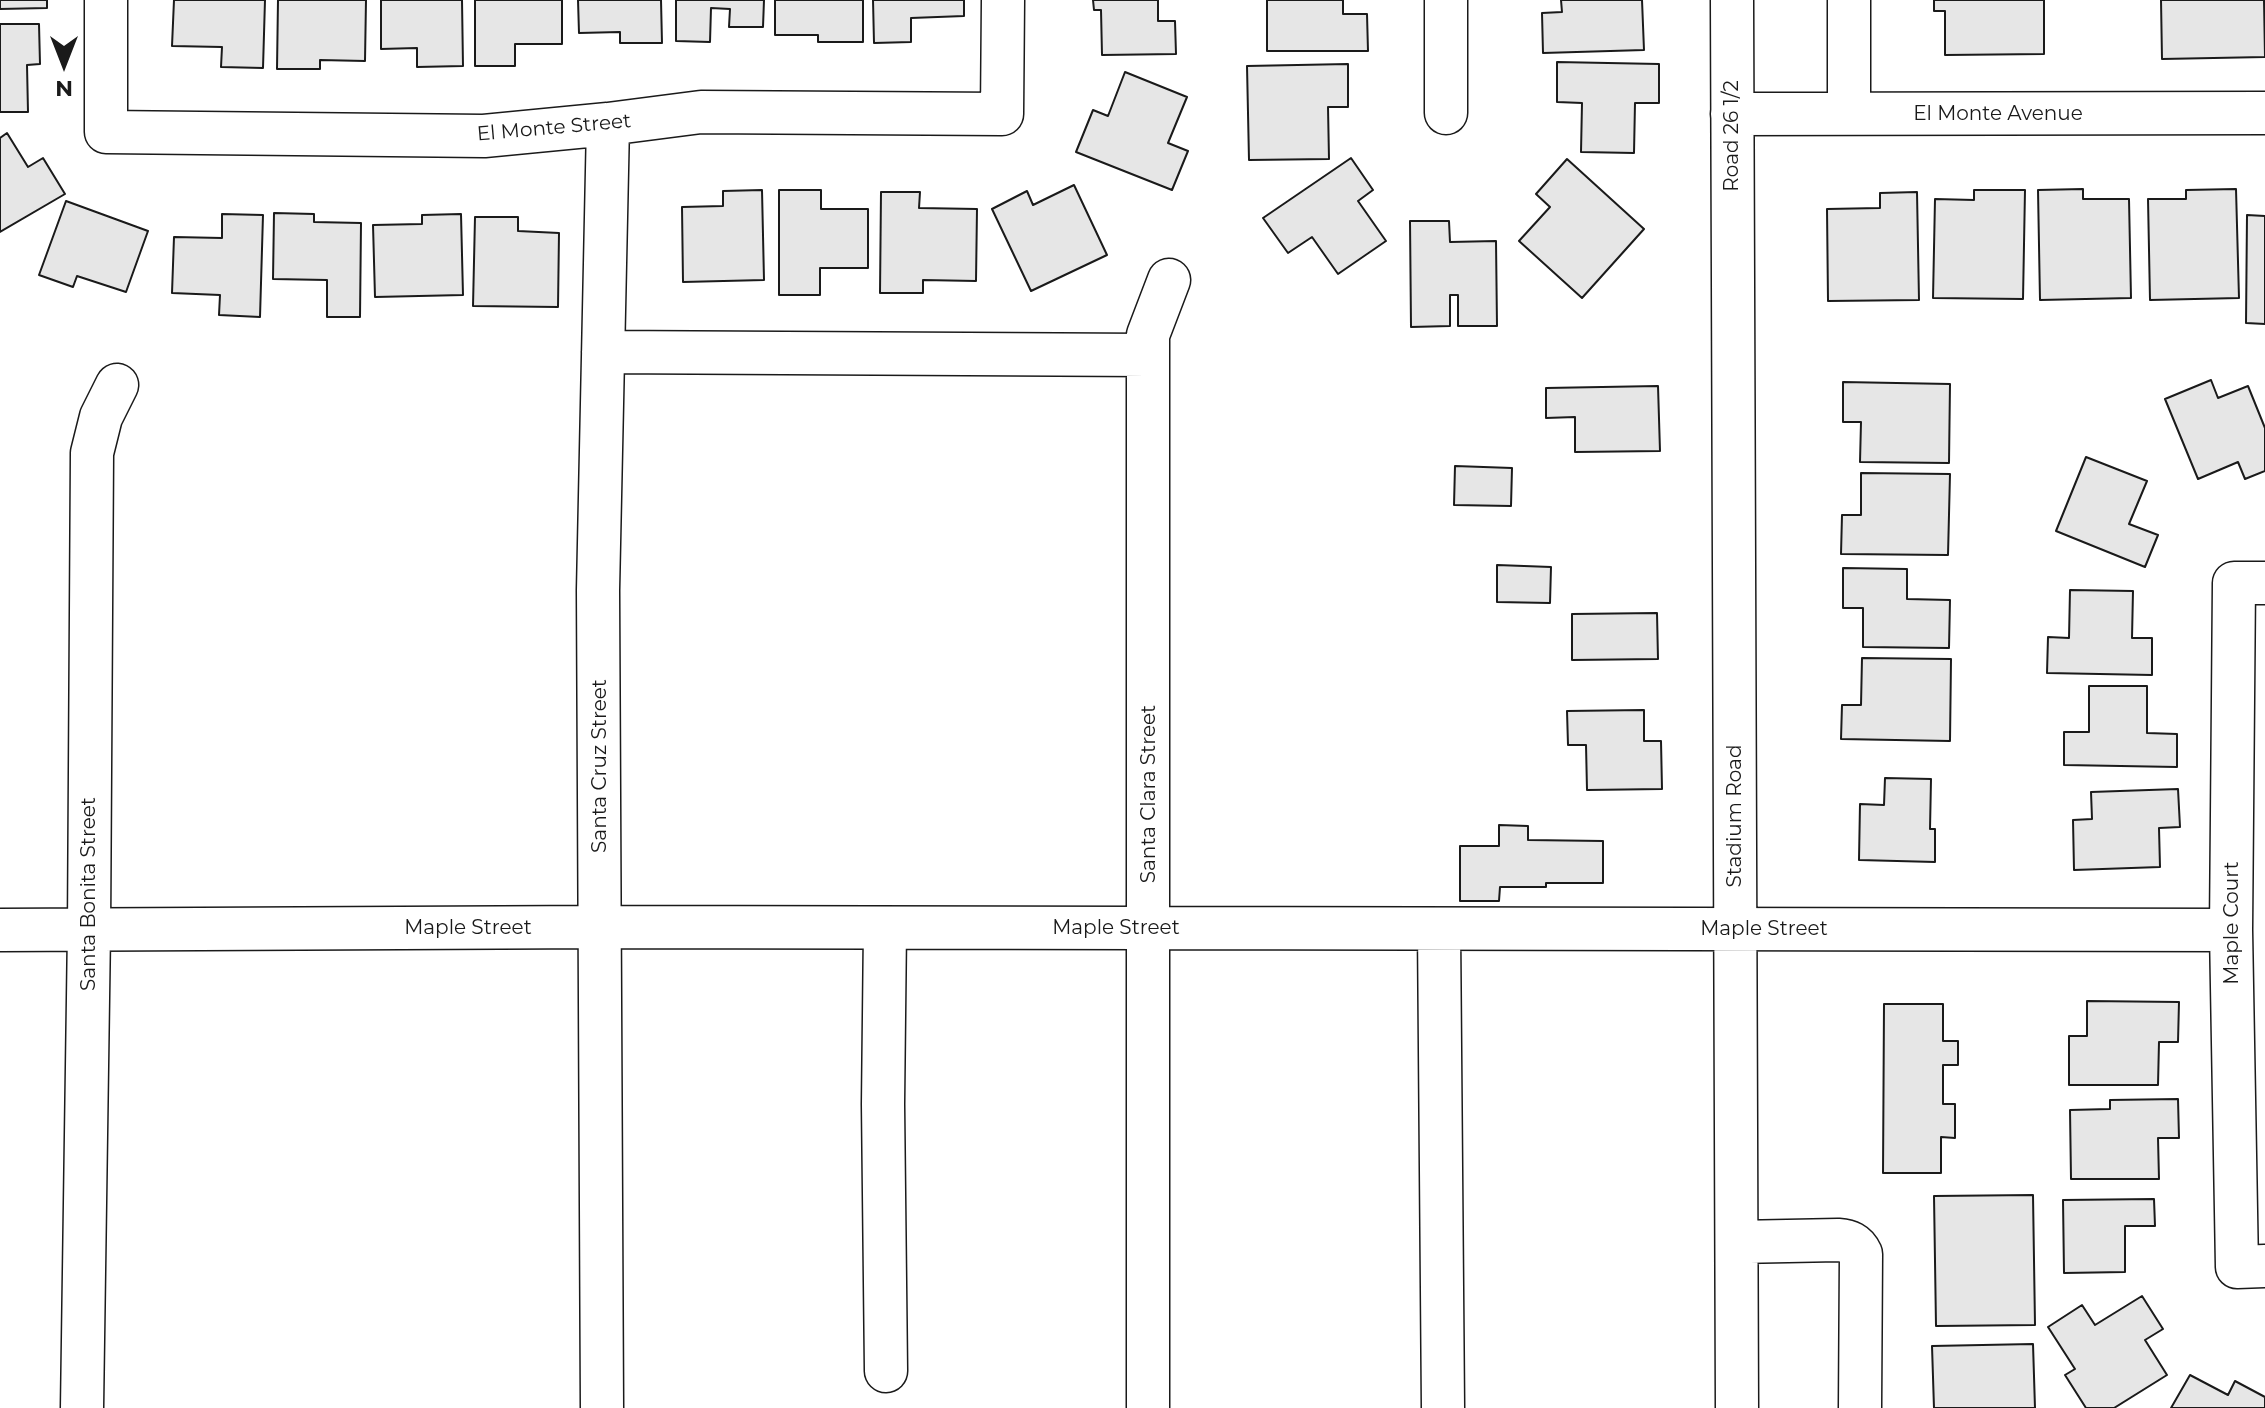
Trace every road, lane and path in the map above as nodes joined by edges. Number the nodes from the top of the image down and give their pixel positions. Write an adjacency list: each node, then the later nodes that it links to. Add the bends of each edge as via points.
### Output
1 (106, 0): 10 (street, El Monte Street, via 106,132 484,136)
2 (1003, 0): 10 (street, El Monte Street, via 1002,114 701,112)
3 (1446, 0): 6 (street)
4 (1732, 0): 8 (street, Road 26 1/2)
5 (1849, 0): 9 (street)
6 (1446, 113)
7 (2265, 113): 9 (street, El Monte Avenue)
8 (1732, 114): 9 (street, El Monte Avenue); 11 (street, Road 26 1/2)
9 (1849, 114)
10 (608, 124): 13 (street, Santa Cruz Street)
11 (1731, 272): 21 (street, Stadium Road)
12 (1169, 280): 14 (street, Santa Clara Street, via 1148,335)
13 (603, 352): 14 (street); 17 (street, Santa Cruz Street, via 598,590)
14 (1148, 355): 19 (street, Santa Clara Street)
15 (117, 385): 23 (street, Santa Bonita Street, via 92,453)
16 (2265, 583): 24 (street, Maple Court, via 2234,583)
17 (601, 927): 18 (street, Maple Street); 23 (street, Maple Street); 29 (street, Santa Cruz Street)
18 (885, 928): 19 (street, Maple Street); 27 (street)
19 (1149, 928): 20 (street, Maple Street); 30 (street, Santa Clara Street)
20 (1439, 929): 21 (street, Maple Street); 31 (street)
21 (1735, 929): 24 (street, Maple Street); 25 (street, Stadium Road)
22 (0, 930): 23 (street, Maple Street)
23 (89, 930): 28 (street, Santa Bonita Street)
24 (2231, 930): 26 (street, Maple Court, via 2237,1267)
25 (1737, 1242): 32 (street, Stadium Road); 33 (street, via 1838,1240 1857,1246)
26 (2265, 1266)
27 (886, 1371)
28 (82, 1408)
29 (602, 1408)
30 (1148, 1408)
31 (1443, 1408)
32 (1737, 1408)
33 (1860, 1408)

